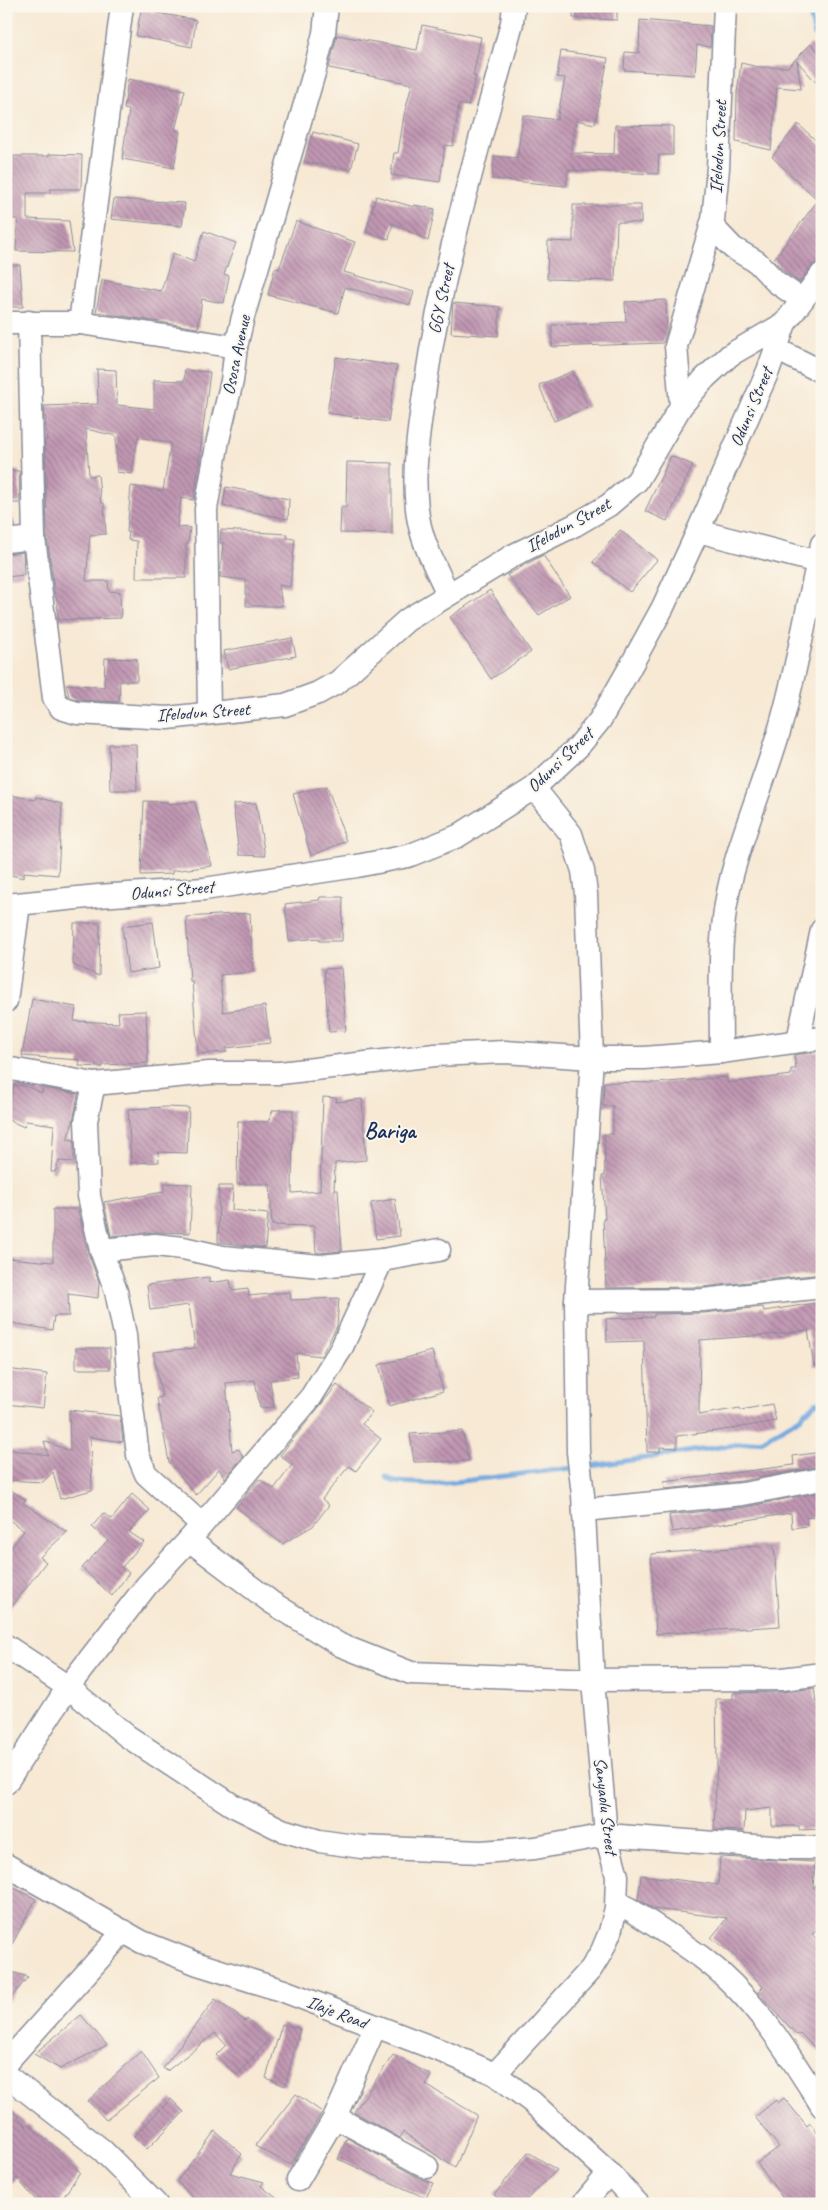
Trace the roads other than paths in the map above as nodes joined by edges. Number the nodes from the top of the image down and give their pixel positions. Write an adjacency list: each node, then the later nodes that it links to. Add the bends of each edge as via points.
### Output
1 (122, 6): 10 (street)
2 (327, 6): 12 (street, Ososa Avenue, via 314,73)
3 (514, 6): 20 (street, GGY Street, via 447,268 433,332 418,434 417,510 423,542)
4 (726, 6): 5 (street, Ifelodun Street, via 718,168)
5 (711, 226): 7 (street, via 733,248 757,262 776,282); 15 (street, Ifelodun Street, via 676,346)
6 (822, 274): 7 (street, Odunsi Street)
7 (802, 300): 11 (street, Odunsi Street)
8 (29, 322): 9 (street); 10 (street); 17 (street)
9 (6, 323)
10 (80, 323): 12 (street)
11 (786, 323): 13 (street, Odunsi Street); 15 (street, via 730,355)
12 (236, 347): 21 (street, Ososa Avenue, via 206,509)
13 (776, 349): 14 (street); 16 (street, Odunsi Street)
14 (822, 372)
15 (681, 406): 20 (street, Ifelodun Street, via 637,481 609,504)
16 (698, 531): 19 (street); 22 (street, Odunsi Street, via 663,607 600,720 578,747)
17 (34, 538): 18 (street); 21 (street, Ifelodun Street, via 54,698 61,708 78,713 168,718)
18 (6, 541)
19 (820, 556): 28 (street, via 780,729 753,804 732,877 722,935)
20 (448, 594): 21 (street, Ifelodun Street, via 407,620 338,682 318,693 285,705)
21 (208, 713)
22 (534, 788): 23 (street, Odunsi Street, via 458,836 408,856 204,889); 29 (street, Sanyaolu Street, via 571,834 583,871)
23 (13, 904): 25 (street)
24 (822, 930): 27 (street)
25 (6, 1001)
26 (822, 1038): 27 (street)
27 (798, 1040): 28 (street)
28 (721, 1052): 29 (street)
29 (592, 1058): 31 (street, via 505,1052); 36 (street, Sanyaolu Street)
30 (6, 1068): 31 (street)
31 (94, 1084): 32 (street, via 86,1121 87,1156 89,1196)
32 (102, 1250): 34 (street, via 155,1245 231,1258 320,1266); 39 (street, via 116,1291 125,1335 138,1455 146,1474)
33 (439, 1250): 34 (street)
34 (382, 1260): 39 (street, via 341,1349 311,1397)
35 (822, 1287): 36 (street, via 703,1300)
36 (576, 1301): 38 (street, Sanyaolu Street, via 578,1452)
37 (822, 1479): 38 (street, via 743,1494)
38 (583, 1502): 42 (street, Sanyaolu Street)
39 (195, 1532): 42 (street, via 271,1602 340,1645 411,1673); 43 (street, via 147,1585)
40 (6, 1646): 43 (street)
41 (822, 1674): 42 (street, via 782,1679)
42 (593, 1680): 45 (street, Sanyaolu Street)
43 (68, 1687): 44 (street); 45 (street, via 127,1736 232,1805 282,1830 319,1841 360,1847 481,1852 536,1848)
44 (6, 1783)
45 (606, 1835): 46 (street); 48 (street, Sanyaolu Street, via 617,1876)
46 (822, 1848)
47 (6, 1865): 49 (street, Ilaje Road)
48 (616, 1901): 52 (street, Sanyaolu Street, via 610,1932 591,1969); 54 (street, via 706,1961 726,1980 752,2006 778,2040)
49 (124, 1931): 50 (street, Ilaje Road, via 142,1942 198,1964 284,1991); 51 (street)
50 (375, 2027): 52 (street, Ilaje Road); 55 (street)
51 (6, 2063)
52 (494, 2074): 57 (street, Ilaje Road, via 532,2102)
53 (6, 2076): 59 (street, via 102,2150)
54 (822, 2106)
55 (335, 2117): 56 (street); 58 (street)
56 (427, 2167)
57 (609, 2173): 60 (street); 61 (street, Ilaje Road)
58 (298, 2180)
59 (156, 2204)
60 (583, 2204)
61 (638, 2204)

